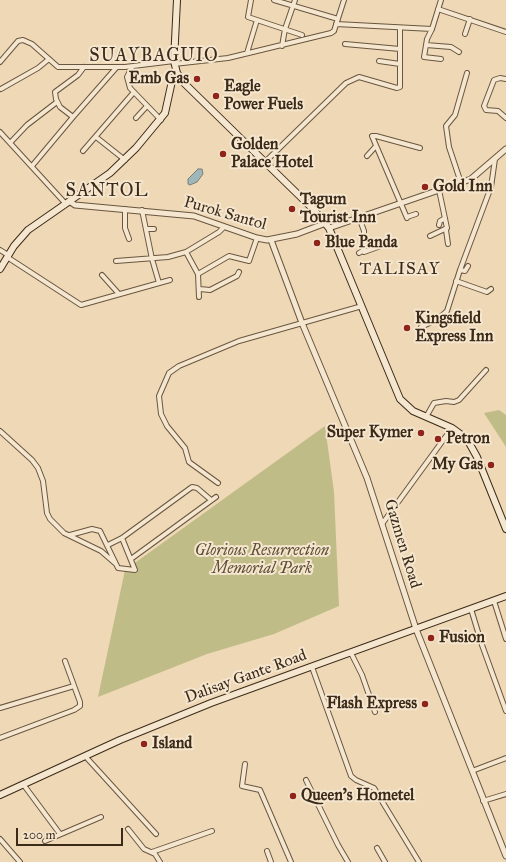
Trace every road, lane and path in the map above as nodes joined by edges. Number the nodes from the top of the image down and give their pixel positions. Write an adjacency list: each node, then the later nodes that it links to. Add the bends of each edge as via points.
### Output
1 (177, 0): 28 (main road)
2 (252, 0): 10 (street, via 247,16)
3 (274, 0): 7 (street)
4 (296, 0): 7 (street)
5 (344, 0): 11 (street)
6 (441, 0): 8 (street)
7 (293, 6): 11 (street); 13 (street)
8 (438, 9): 9 (street); 14 (street)
9 (470, 19): 15 (street); 17 (street)
10 (257, 20): 13 (street); 23 (street)
11 (337, 22): 12 (street); 20 (street, via 331,33)
12 (400, 28): 14 (street); 21 (street)
13 (285, 29): 16 (street); 20 (street)
14 (432, 29): 19 (street)
15 (506, 32)
16 (302, 34)
17 (465, 34)
18 (345, 44): 21 (street)
19 (426, 45): 22 (street, via 452,47); 25 (street, via 424,57)
20 (282, 46): 23 (street)
21 (400, 49): 29 (street)
22 (459, 52)
23 (247, 53): 28 (street, via 221,59)
24 (49, 59): 26 (street, via 30,42 23,40); 31 (street, via 58,67); 36 (street)
25 (441, 59)
26 (0, 61)
27 (379, 61): 29 (street)
28 (174, 63): 30 (street); 33 (main road)
29 (400, 64): 54 (street, via 400,87 359,77 346,83)
30 (132, 67): 32 (street); 37 (street, via 127,80)
31 (84, 68): 32 (street); 38 (street, via 56,90)
32 (116, 68): 40 (street)
33 (177, 73): 43 (main road, via 172,81 167,110); 54 (main road, via 184,83)
34 (467, 73): 56 (street, via 455,115 446,126 449,147)
35 (506, 79): 42 (street, via 494,80 484,106 486,110 498,111)
36 (1, 89)
37 (134, 92): 39 (street); 45 (street)
38 (57, 102): 40 (street); 46 (street, via 27,124)
39 (147, 106): 41 (street); 43 (street)
40 (73, 117): 55 (street)
41 (136, 118)
42 (506, 118)
43 (161, 120): 53 (main road)
44 (0, 132): 46 (street)
45 (96, 137): 50 (street); 53 (street)
46 (10, 143): 55 (street)
47 (376, 146): 48 (street, via 373,136); 51 (street); 59 (street)
48 (420, 148)
49 (506, 149): 52 (street, Purok Santol)
50 (83, 151)
51 (367, 156)
52 (495, 159): 56 (street, Purok Santol, via 475,178); 86 (street, via 491,187)
53 (124, 160): 58 (main road, via 110,173)
54 (265, 162): 65 (main road)
55 (32, 166): 58 (street)
56 (461, 183): 57 (street, Purok Santol)
57 (439, 190): 59 (street, Purok Santol); 64 (street)
58 (67, 202): 60 (street, Purok Santol, via 75,205); 81 (main road, via 28,230)
59 (402, 202): 62 (street, via 407,217); 63 (street, Purok Santol)
60 (125, 209): 61 (street, Purok Santol); 73 (street, via 125,228)
61 (142, 210): 67 (street, Purok Santol, via 194,216); 68 (street)
62 (416, 214)
63 (359, 216): 65 (street, Purok Santol); 79 (street, via 364,231)
64 (446, 218): 66 (street, via 440,221); 70 (street)
65 (328, 225): 74 (street, Purok Santol); 97 (main road)
66 (439, 225)
67 (224, 226): 72 (street, Purok Santol); 78 (street, via 219,232)
68 (146, 229): 69 (street); 82 (street)
69 (154, 229)
70 (446, 230): 71 (street); 76 (street)
71 (430, 236)
72 (258, 238): 74 (street, Purok Santol); 88 (street, via 249,261 229,256)
73 (129, 239)
74 (271, 240): 98 (street, Gazmen Road)
75 (389, 243): 79 (street)
76 (448, 244)
77 (0, 250): 81 (street)
78 (186, 252): 82 (street); 88 (street)
79 (364, 252): 80 (street)
80 (359, 253)
81 (7, 256): 85 (main road); 95 (street, via 78,304 96,302)
82 (152, 259): 83 (street); 92 (street)
83 (116, 261)
84 (468, 266): 86 (street, via 465,271)
85 (0, 269)
86 (460, 270): 91 (street)
87 (239, 272): 94 (street, via 235,277 210,290)
88 (198, 274): 94 (street)
89 (102, 275): 95 (street)
90 (170, 280): 92 (street)
91 (456, 281): 93 (street, via 487,292); 99 (street, via 445,314)
92 (159, 283): 95 (street)
93 (491, 289)
94 (200, 290): 96 (street)
95 (119, 294)
96 (199, 297)
97 (362, 306): 98 (street); 101 (main road, via 398,394 409,407)
98 (302, 323): 104 (street, via 239,341 168,373 159,396 161,414 185,448 189,462); 107 (street, Gazmen Road, via 367,478)
99 (421, 327)
100 (486, 370): 101 (street, via 459,400 434,403)
101 (426, 417): 102 (main road)
102 (452, 428): 107 (street); 108 (main road, via 462,435 474,450)
103 (0, 431): 109 (street, via 36,465 43,481 47,513 57,526)
104 (218, 483)
105 (216, 497): 106 (street)
106 (211, 500): 110 (street, via 194,486); 112 (street)
107 (382, 524): 118 (street, Gazmen Road)
108 (506, 526)
109 (70, 536): 111 (street, via 92,529 97,530 103,534); 113 (street, via 101,551)
110 (122, 538): 111 (street); 112 (street)
111 (108, 545): 113 (street)
112 (131, 559): 113 (street, via 135,570 118,568)
113 (116, 564)
114 (506, 596): 115 (main road, Dalisay Gante Road)
115 (494, 600): 116 (main road, Dalisay Gante Road); 117 (street)
116 (471, 609): 118 (main road, Dalisay Gante Road); 125 (street)
117 (504, 626): 119 (street)
118 (416, 629): 120 (main road, Dalisay Gante Road); 131 (street, Gazmen Road)
119 (506, 639)
120 (351, 653): 122 (main road, Dalisay Gante Road); 126 (street)
121 (65, 661): 123 (street)
122 (312, 667): 128 (main road, Dalisay Gante Road, via 212,703); 154 (street, via 351,776 374,788)
123 (74, 686): 124 (street); 127 (street, via 80,702 78,708)
124 (0, 708)
125 (506, 711)
126 (375, 712)
127 (0, 738)
128 (85, 756): 133 (main road, Dalisay Gante Road); 141 (street)
129 (506, 758): 131 (street)
130 (245, 764): 151 (street, via 242,786 260,790)
131 (472, 771): 136 (street, Gazmen Road)
132 (306, 780): 152 (street)
133 (23, 784): 135 (main road, Dalisay Gante Road); 140 (street)
134 (506, 794): 136 (street)
135 (0, 795)
136 (484, 801): 147 (street, Gazmen Road)
137 (101, 817): 140 (street)
138 (128, 829): 146 (street, via 144,849)
139 (212, 831): 146 (street)
140 (60, 834): 143 (street)
141 (156, 834)
142 (0, 839): 148 (street)
143 (45, 841)
144 (377, 848): 153 (street)
145 (267, 851): 150 (street)
146 (152, 852): 149 (street, via 157,855)
147 (506, 856)
148 (20, 862)
149 (160, 862)
150 (271, 862)
151 (291, 862)
152 (348, 862)
153 (385, 862)
154 (419, 862)

